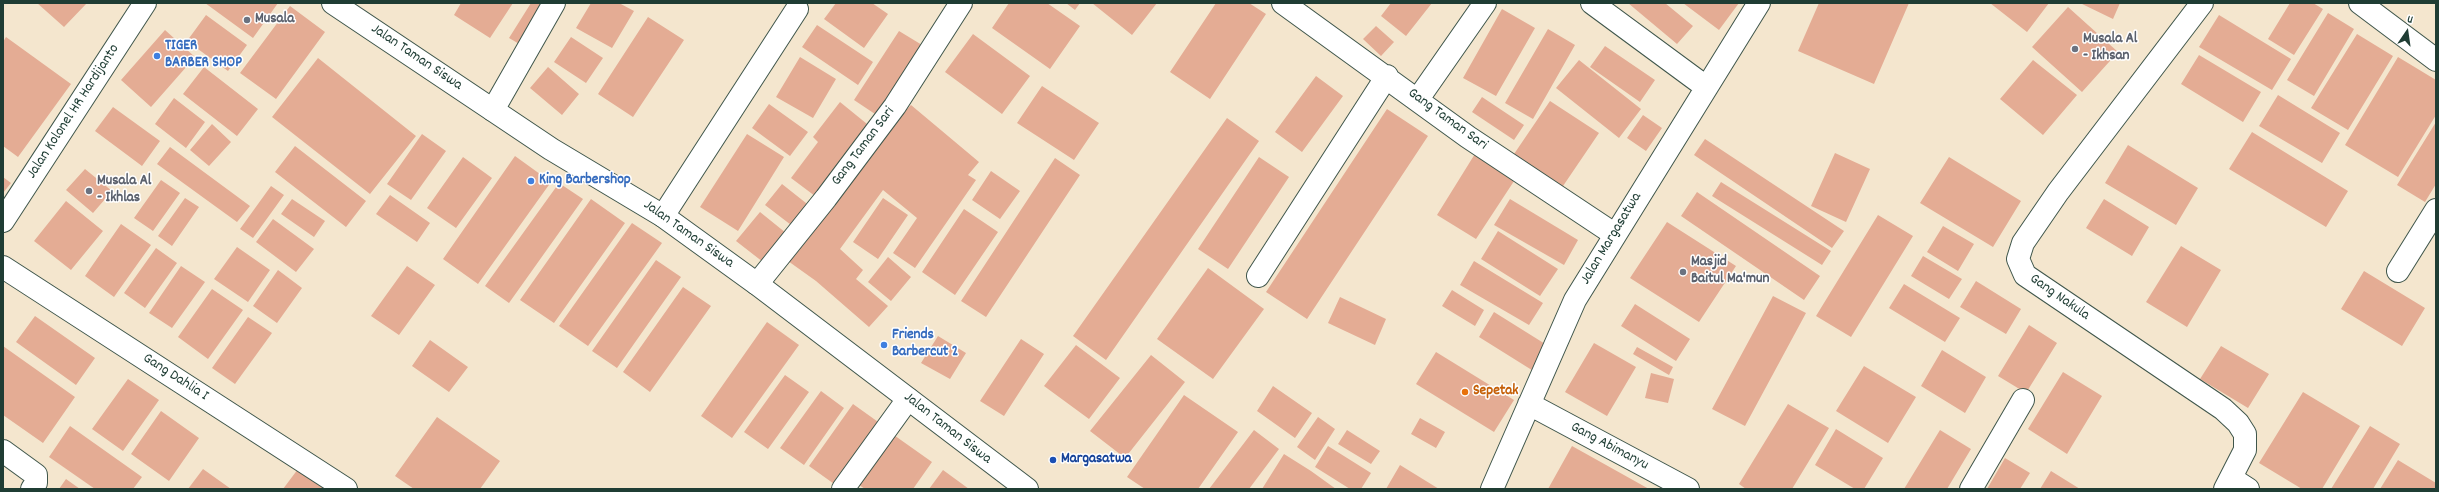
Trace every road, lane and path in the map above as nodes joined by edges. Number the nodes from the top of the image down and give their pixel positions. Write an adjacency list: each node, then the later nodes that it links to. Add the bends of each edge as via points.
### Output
1 (145, 3): 19 (street, Jalan Kolonel HR Hardijanto)
2 (333, 3): 16 (street, Jalan Taman Siswa)
3 (554, 3): 16 (street)
4 (961, 3): 24 (street, Gang Taman Sari, via 895,106)
5 (1283, 3): 13 (street, Gang Taman Sari)
6 (1485, 3): 15 (street)
7 (1592, 3): 14 (street)
8 (1759, 3): 14 (street, Jalan Margasatwa)
9 (2202, 3): 29 (street, Gang Nakula, via 2058,192 2023,243 2018,260 2025,275 2223,409 2238,423 2245,434 2245,450)
10 (2360, 3): 12 (street)
11 (798, 9): 18 (street)
12 (2436, 60)
13 (1387, 76): 15 (street, Gang Taman Sari); 23 (street)
14 (1706, 87): 20 (street, Jalan Margasatwa)
15 (1418, 99): 20 (street, Gang Taman Sari, via 1468,137)
16 (493, 110): 18 (street, Jalan Taman Siswa)
17 (2436, 210): 22 (street)
18 (663, 216): 24 (street, Jalan Taman Siswa)
19 (3, 221)
20 (1614, 234): 27 (street, Jalan Margasatwa, via 1575,300)
21 (3, 267): 31 (street, Gang Dahlia I)
22 (2398, 271)
23 (1258, 276)
24 (757, 284): 25 (street, Jalan Taman Siswa)
25 (908, 399): 32 (street); 33 (street, Jalan Taman Siswa)
26 (2023, 400): 36 (street)
27 (1529, 404): 34 (street, Jalan Margasatwa); 35 (street, Gang Abimanyu)
28 (3, 451): 30 (street, via 36,475 36,483)
29 (2235, 485)
30 (32, 489)
31 (346, 489)
32 (843, 489)
33 (1027, 489)
34 (1492, 489)
35 (1688, 489)
36 (1971, 489)

